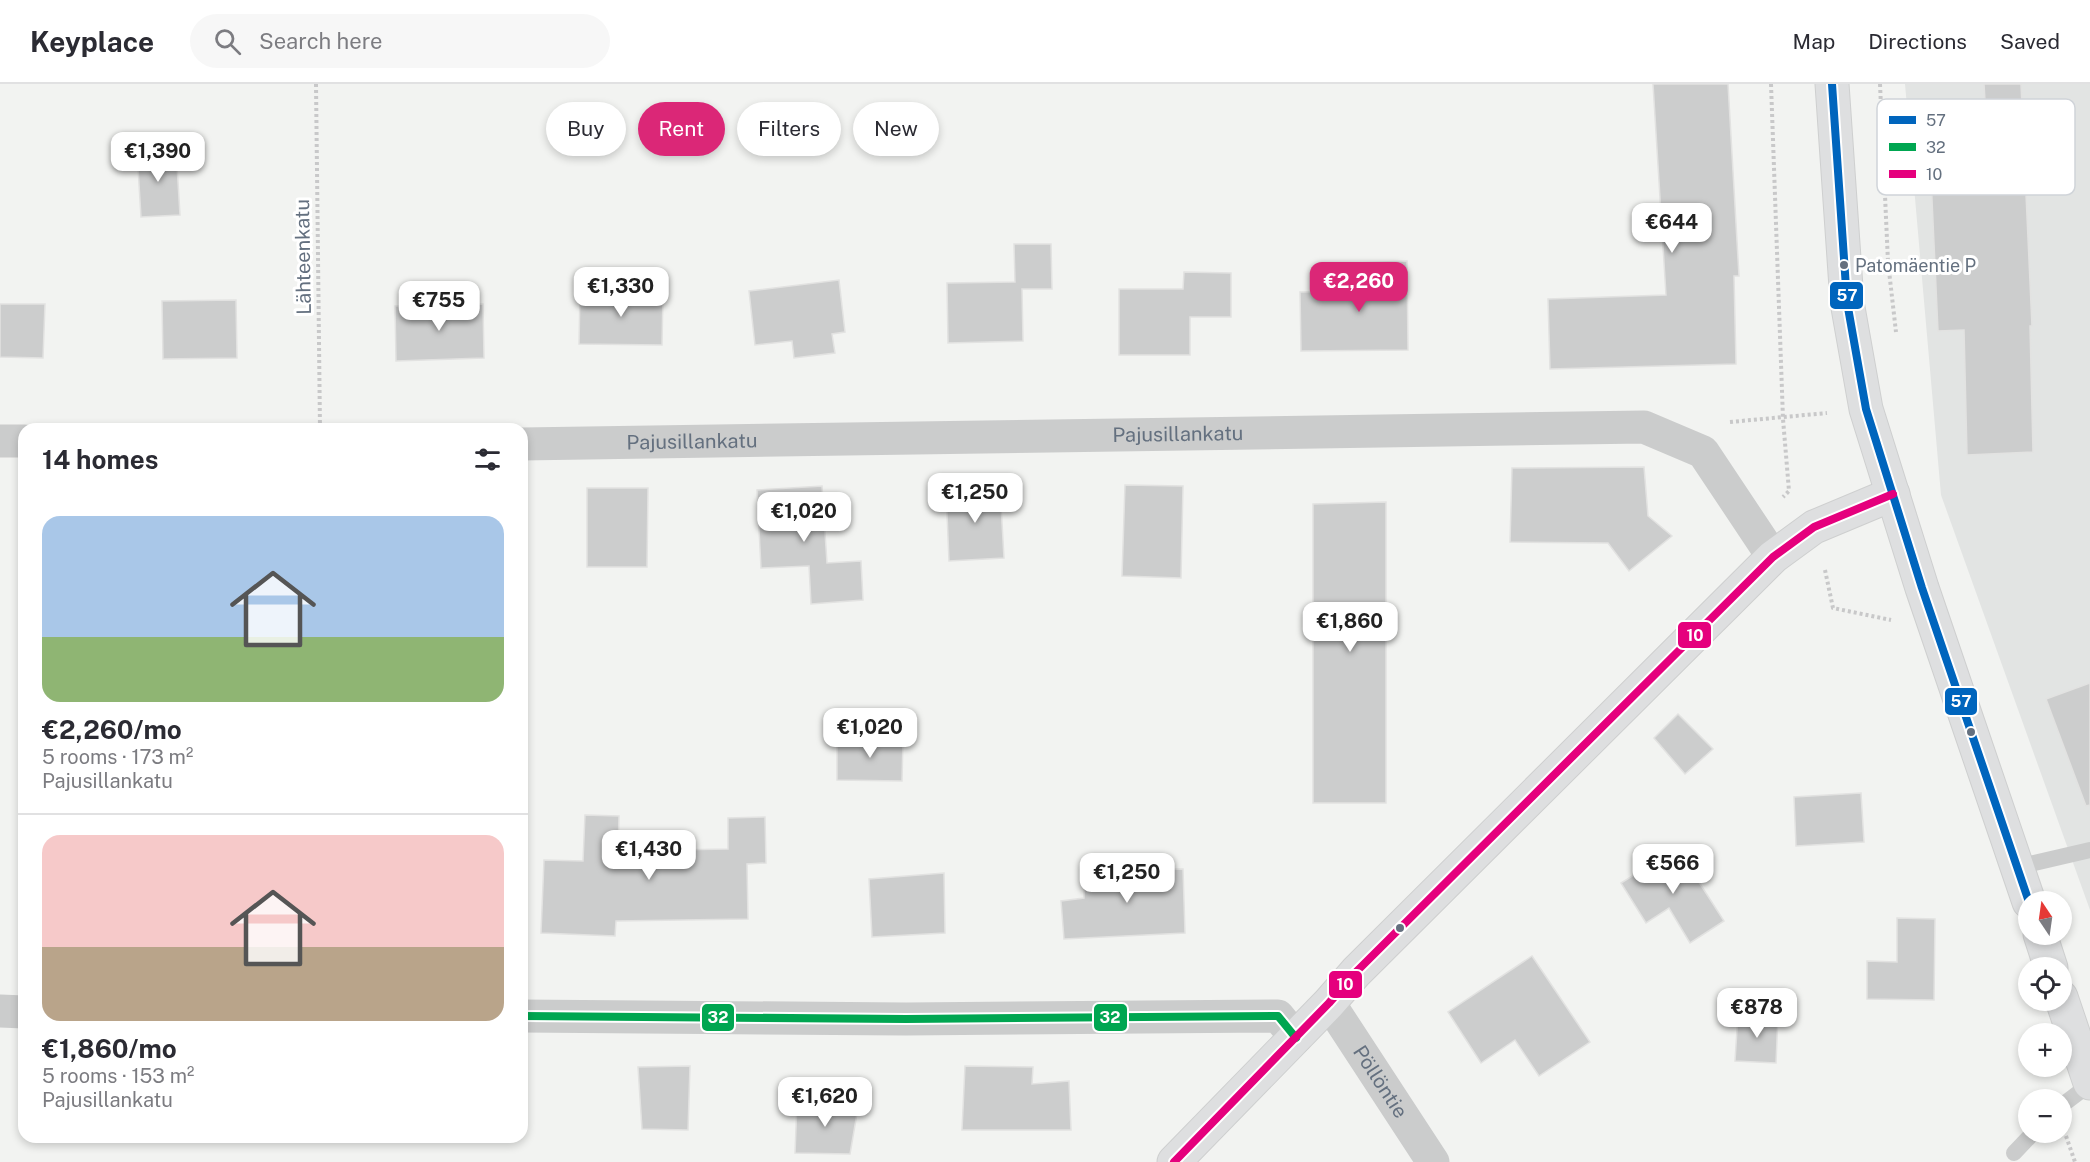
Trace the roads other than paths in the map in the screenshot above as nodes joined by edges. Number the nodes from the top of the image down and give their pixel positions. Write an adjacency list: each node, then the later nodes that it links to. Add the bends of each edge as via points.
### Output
1 (1832, 84): 5 (street, via 1847,302 1866,409)
2 (0, 441): 3 (street)
3 (18, 441)
4 (528, 444): 6 (street, Pajusillankatu, via 1644,427 1702,452)
5 (1893, 494): 6 (street, via 1814,527); 8 (street)
6 (1773, 557): 10 (street)
7 (2090, 850): 8 (lane)
8 (2017, 867): 9 (street)
9 (2025, 891)
10 (1329, 1003): 15 (street); 21 (street, Pöllöntie)
11 (0, 1011): 13 (street)
12 (2065, 1011): 16 (street)
13 (18, 1012)
14 (528, 1016): 15 (street, via 1278,1016)
15 (1296, 1038): 20 (street)
16 (2090, 1083): 17 (lane)
17 (2072, 1097)
18 (2024, 1143): 19 (lane)
19 (2014, 1153)
20 (1174, 1162)
21 (1433, 1162)

